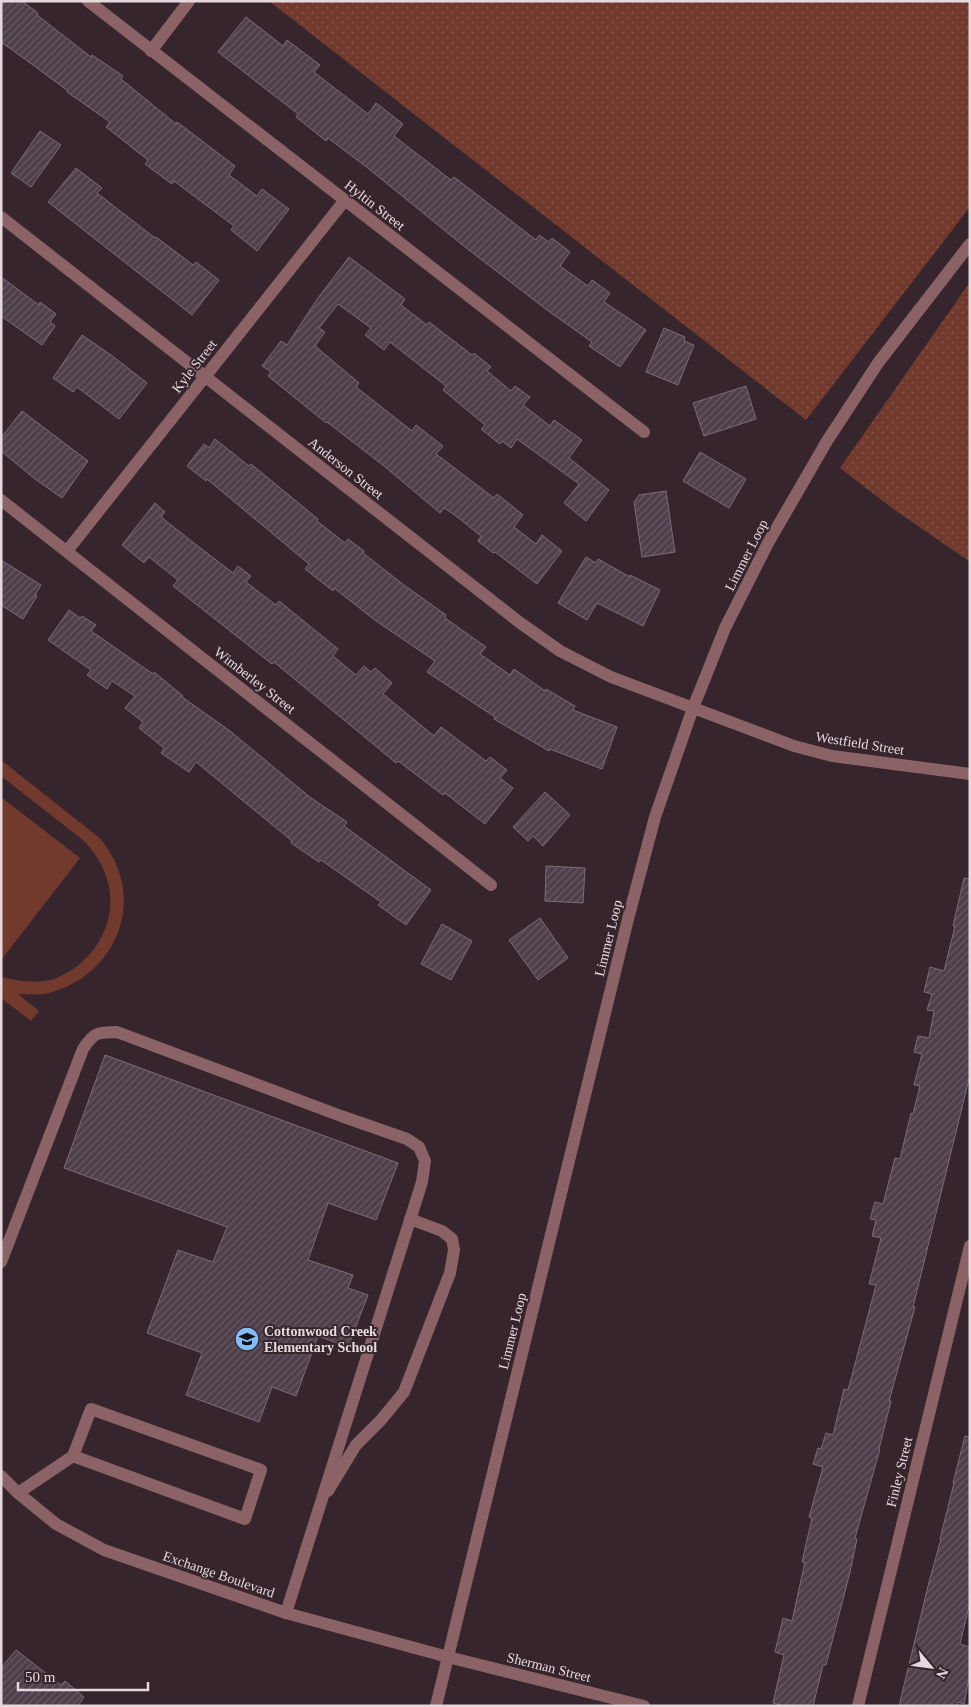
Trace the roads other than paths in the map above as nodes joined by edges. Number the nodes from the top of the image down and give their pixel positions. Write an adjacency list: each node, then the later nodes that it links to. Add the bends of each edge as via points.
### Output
1 (88, 1): 3 (street, Hyltin Street)
2 (189, 1): 3 (street)
3 (151, 51): 4 (street, Hyltin Street)
4 (345, 200): 7 (street, Kyle Street); 8 (street, Hyltin Street)
5 (1, 217): 7 (street, Anderson Street)
6 (970, 244): 11 (street, Limmer Loop, via 878,363 827,441 768,542 725,628)
7 (205, 376): 10 (street, Kyle Street); 11 (street, Anderson Street, via 560,651 611,677)
8 (644, 432)
9 (1, 500): 10 (street, Wimberley Street)
10 (66, 551): 13 (street, Wimberley Street)
11 (693, 708): 12 (street, Westfield Street, via 794,746 832,756); 22 (street, Limmer Loop, via 655,817 627,923)
12 (970, 774)
13 (491, 884)
14 (410, 1219): 16 (street, via 425,1161 419,1147 407,1139 117,1032 99,1032 90,1037 83,1049); 20 (street); 20 (street, via 442,1230 452,1239 454,1250 450,1273 404,1392 356,1446)
15 (970, 1246): 25 (street, Finley Street)
16 (1, 1262)
17 (73, 1456): 17 (street, via 91,1409 261,1470 245,1518); 19 (street)
18 (1, 1476): 19 (street, Exchange Boulevard)
19 (18, 1493): 21 (street, Exchange Boulevard, via 56,1524 104,1550)
20 (321, 1500): 21 (street)
21 (286, 1613): 22 (street, Exchange Boulevard)
22 (448, 1657): 23 (street, Limmer Loop); 24 (street, Sherman Street)
23 (436, 1706)
24 (644, 1706)
25 (858, 1706)

